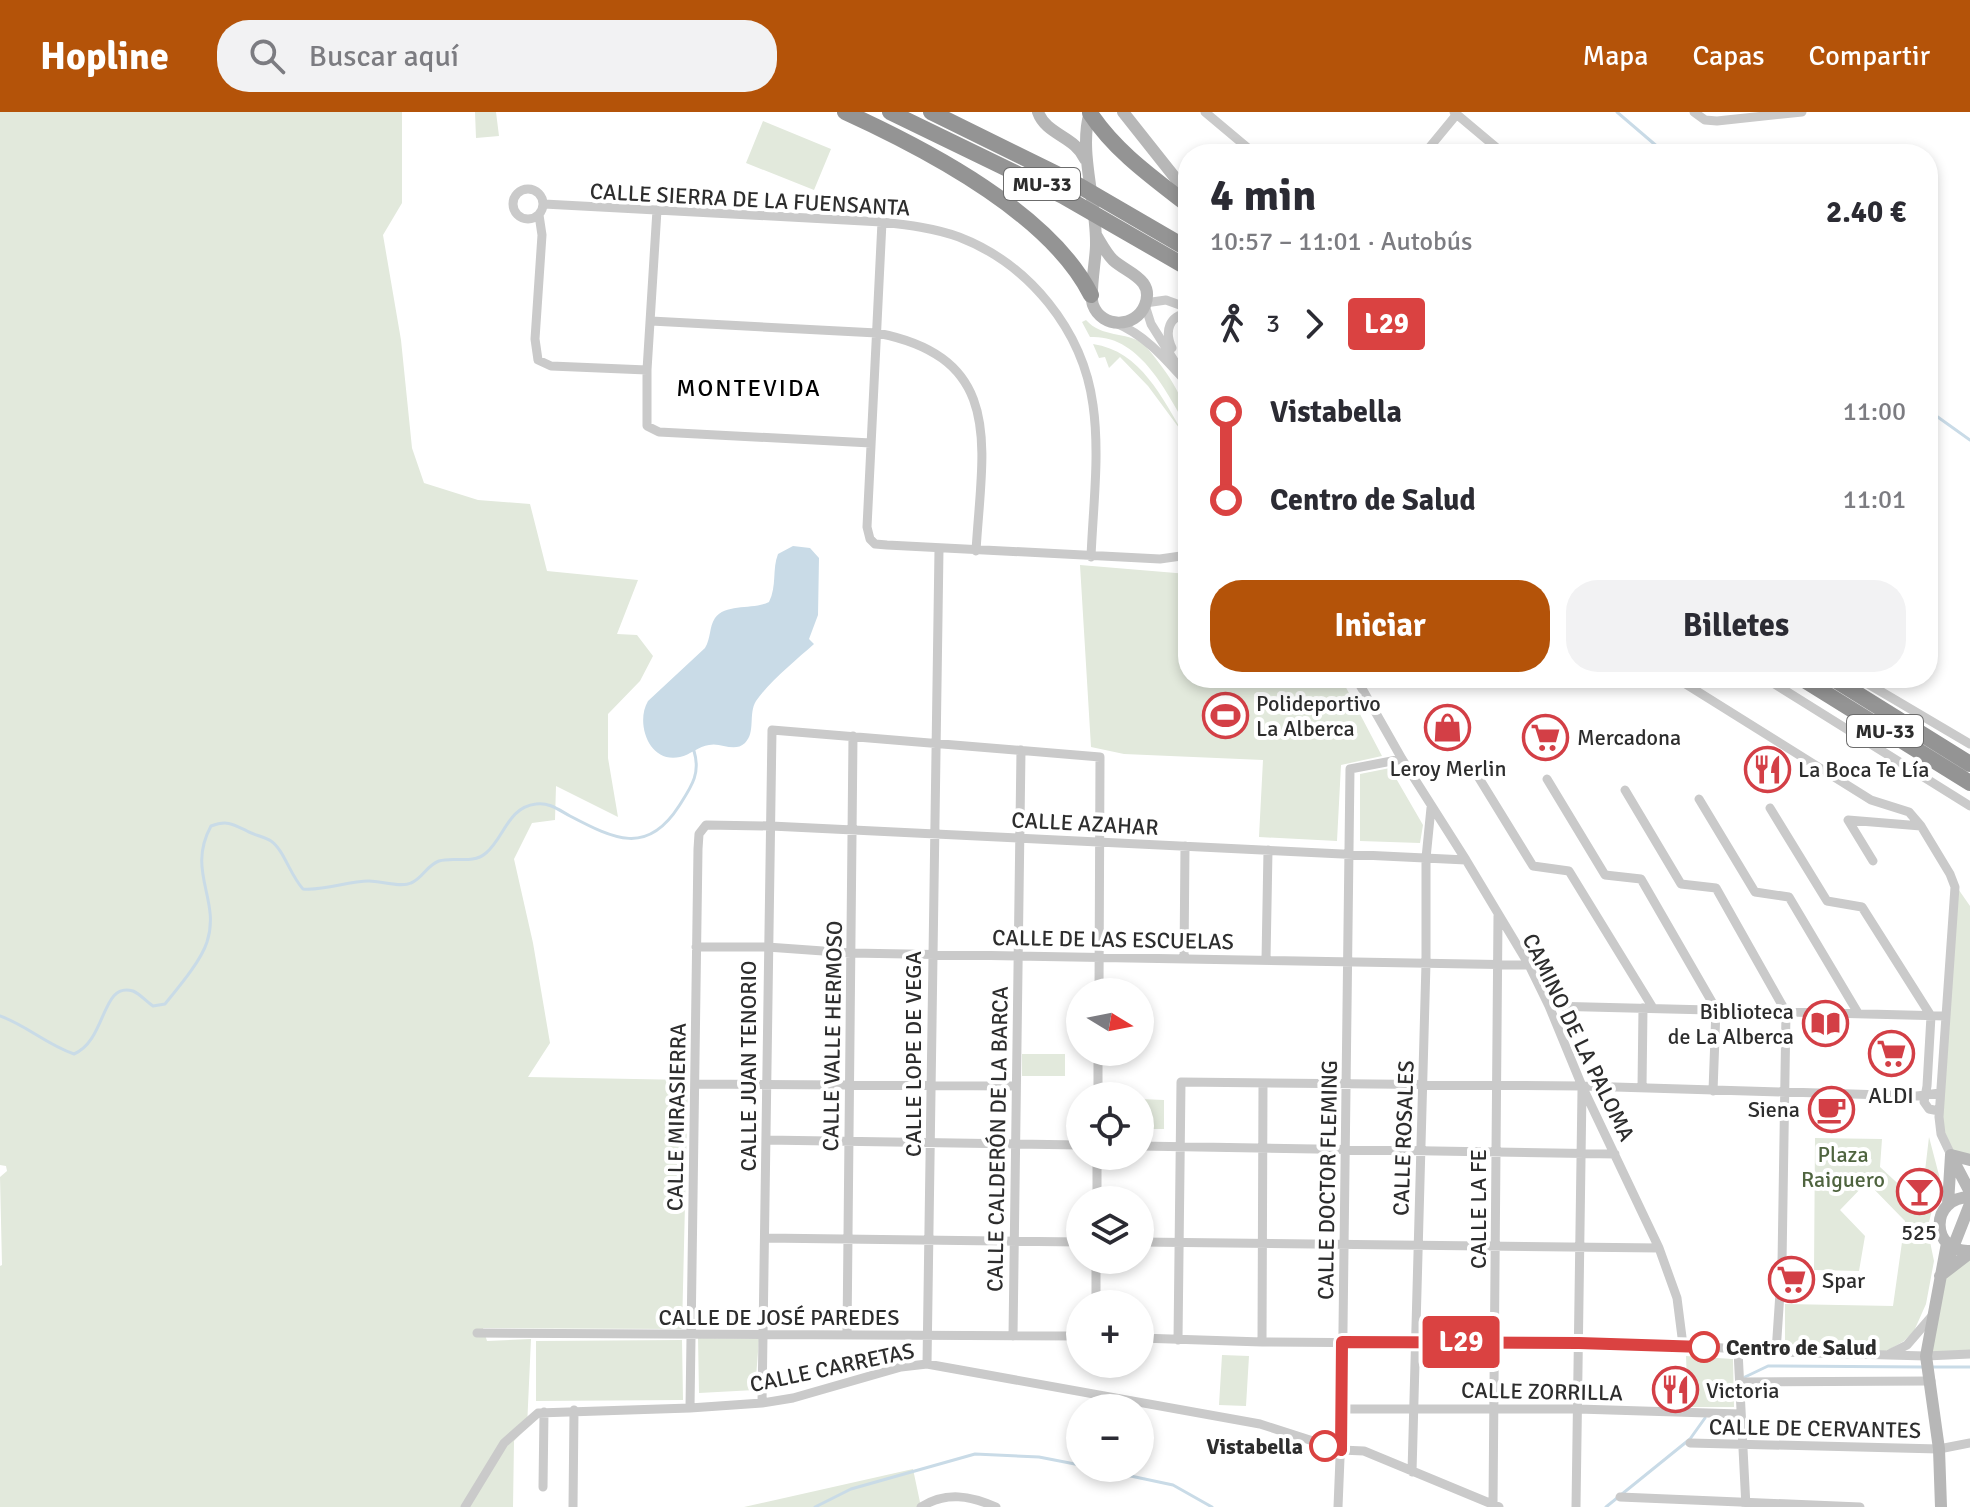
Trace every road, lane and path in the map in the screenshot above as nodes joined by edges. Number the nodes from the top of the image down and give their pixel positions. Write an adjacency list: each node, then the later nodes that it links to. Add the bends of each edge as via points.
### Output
1 (845, 112): 28 (highway, via 939,161 1018,213)
2 (890, 112): 26 (highway, MU-33, via 985,155)
3 (931, 112): 25 (highway, MU-33, via 1071,181)
4 (1038, 112): 13 (street)
5 (1123, 112): 18 (street)
6 (1694, 112): 11 (street, via 1705,120)
7 (1802, 112): 12 (street)
8 (1209, 113): 14 (street)
9 (1456, 113): 15 (street); 16 (street)
10 (1088, 116): 13 (street, via 1073,132); 17 (street); 19 (highway)
11 (1717, 116): 12 (street)
12 (1729, 116)
13 (1057, 132): 17 (street, via 1077,145)
14 (1244, 144)
15 (1432, 144)
16 (1492, 144)
17 (1090, 169): 24 (street)
18 (1178, 181)
19 (1178, 197)
20 (544, 204): 21 (street, CALLE SIERRA DE LA FUENSANTA); 22 (street); 22 (street, via 540,193 529,188 515,197 517,214 528,219)
21 (657, 210): 23 (street, CALLE SIERRA DE LA FUENSANTA); 32 (street)
22 (539, 215): 37 (street, via 538,360 551,366)
23 (882, 222): 34 (street); 43 (street, CALLE SIERRA DE LA FUENSANTA, via 923,227 988,250 1038,291 1061,318 1085,368 1093,404)
24 (1096, 235): 27 (street); 28 (street)
25 (1178, 243)
26 (1178, 262)
27 (1125, 269): 28 (street, via 1106,271); 29 (street, via 1145,286)
28 (1092, 291): 33 (street, via 1098,314)
29 (1145, 304): 30 (street, via 1166,300); 33 (street, via 1128,322); 36 (street)
30 (1178, 305)
31 (1178, 315): 35 (street, via 1168,338)
32 (651, 321): 34 (street); 37 (street)
33 (1116, 323): 38 (street, via 1150,343)
34 (877, 333): 39 (street); 41 (street, via 908,339 941,355 974,400 982,437)
35 (1178, 361)
36 (1178, 368)
37 (647, 370): 39 (street, via 646,419 652,430)
38 (1178, 373)
39 (871, 443): 40 (street, via 870,539 875,544)
40 (939, 549): 41 (street); 51 (street, CALLE LOPE DE VEGA)
41 (976, 551): 43 (street)
42 (1178, 556): 43 (street)
43 (1091, 557)
44 (1362, 688): 54 (street, CAMINO DE LA PALOMA)
45 (1692, 688): 65 (street, via 1871,800 1909,812)
46 (1781, 688): 62 (street)
47 (1817, 688): 58 (highway, MU-33)
48 (1848, 688): 55 (highway, MU-33)
49 (1875, 688): 52 (street)
50 (853, 736): 51 (street); 64 (street, CALLE JUAN TENORIO, via 772,730); 67 (street, CALLE VALLE HERMOSO)
51 (936, 743): 53 (street); 68 (street, CALLE LOPE DE VEGA)
52 (1970, 744)
53 (1021, 750): 69 (street, CALLE CALDERÓN DE LA BARCA); 70 (street, via 1100,757)
54 (1402, 759): 61 (street, CAMINO DE LA PALOMA); 73 (street, CALLE DOCTOR FLEMING, via 1350,769)
55 (1970, 764)
56 (1474, 770): 92 (street, via 1533,866 1569,871)
57 (1547, 779): 93 (street, via 1605,875 1641,879)
58 (1970, 783)
59 (1625, 790): 94 (street, via 1681,884 1716,888)
60 (1699, 799): 95 (street, via 1755,892 1789,897)
61 (1431, 806): 74 (street, CALLE ROSALES); 75 (street, CAMINO DE LA PALOMA)
62 (1970, 806)
63 (1770, 808): 96 (street, via 1827,901 1862,907)
64 (771, 826): 66 (street, CALLE AZAHAR, via 712,823); 67 (street, CALLE AZAHAR); 79 (street, CALLE JUAN TENORIO)
65 (1921, 826): 76 (street, via 1848,820); 97 (street, via 1955,887)
66 (702, 828): 78 (street, CALLE MIRASIERRA)
67 (852, 830): 68 (street, CALLE AZAHAR); 80 (street, CALLE VALLE HERMOSO)
68 (935, 834): 69 (street, CALLE AZAHAR); 81 (street, CALLE LOPE DE VEGA)
69 (1020, 838): 70 (street, CALLE AZAHAR); 82 (street, CALLE CALDERÓN DE LA BARCA)
70 (1101, 842): 71 (street, CALLE AZAHAR); 83 (street)
71 (1185, 846): 72 (street, CALLE AZAHAR); 84 (street)
72 (1268, 850): 73 (street, CALLE AZAHAR); 85 (street)
73 (1351, 854): 74 (street, CALLE AZAHAR); 86 (street, CALLE DOCTOR FLEMING)
74 (1426, 858): 75 (street, CALLE AZAHAR); 87 (street, CALLE ROSALES)
75 (1466, 860): 77 (street, CAMINO DE LA PALOMA)
76 (1873, 861)
77 (1498, 914): 88 (street, CALLE LA FE); 89 (street, CAMINO DE LA PALOMA)
78 (696, 947): 79 (street, CALLE DE LAS ESCUELAS); 99 (street, CALLE MIRASIERRA)
79 (767, 947): 80 (street, CALLE DE LAS ESCUELAS); 100 (street, CALLE JUAN TENORIO)
80 (851, 953): 81 (street, CALLE DE LAS ESCUELAS); 102 (street, CALLE VALLE HERMOSO)
81 (932, 954): 82 (street, CALLE DE LAS ESCUELAS); 103 (street, CALLE LOPE DE VEGA)
82 (1018, 956): 83 (street, CALLE DE LAS ESCUELAS); 106 (street, CALLE CALDERÓN DE LA BARCA)
83 (1099, 957): 84 (street, CALLE DE LAS ESCUELAS); 90 (street)
84 (1184, 959): 85 (street, CALLE DE LAS ESCUELAS)
85 (1266, 960): 86 (street, CALLE DE LAS ESCUELAS)
86 (1349, 962): 87 (street, CALLE DE LAS ESCUELAS); 101 (street, CALLE DOCTOR FLEMING)
87 (1426, 963): 88 (street, CALLE DE LAS ESCUELAS); 104 (street, CALLE ROSALES)
88 (1497, 965): 89 (street, CALLE DE LAS ESCUELAS); 105 (street, CALLE LA FE)
89 (1529, 965): 91 (street, CAMINO DE LA PALOMA)
90 (1099, 978)
91 (1549, 1006): 92 (street); 107 (street, CAMINO DE LA PALOMA)
92 (1648, 1008): 93 (street); 108 (street)
93 (1716, 1009): 94 (street); 109 (street)
94 (1786, 1012): 95 (street); 110 (street)
95 (1858, 1013): 96 (street)
96 (1931, 1016): 97 (street); 112 (street)
97 (1946, 1016): 111 (street)
98 (1263, 1083): 101 (street); 120 (street, via 1181,1082); 121 (street)
99 (695, 1084): 100 (street); 150 (street, CALLE MIRASIERRA)
100 (767, 1084): 102 (street); 114 (street, CALLE JUAN TENORIO)
101 (1347, 1084): 104 (street); 122 (street, CALLE DOCTOR FLEMING)
102 (849, 1085): 103 (street); 115 (street, CALLE VALLE HERMOSO)
103 (930, 1085): 106 (street); 116 (street, CALLE LOPE DE VEGA)
104 (1423, 1085): 105 (street); 123 (street, CALLE ROSALES)
105 (1496, 1085): 107 (street); 124 (street, CALLE LA FE)
106 (1016, 1086): 117 (street, CALLE CALDERÓN DE LA BARCA)
107 (1582, 1086): 108 (street); 125 (street); 126 (street, CAMINO DE LA PALOMA)
108 (1642, 1088): 109 (street)
109 (1713, 1091): 110 (street)
110 (1784, 1093): 112 (street); 165 (street)
111 (1940, 1093): 112 (street); 113 (street)
112 (1925, 1094): 113 (street, via 1925,1106)
113 (1939, 1111): 127 (street, via 1941,1134)
114 (766, 1140): 115 (street); 132 (street, CALLE JUAN TENORIO)
115 (849, 1142): 116 (street); 133 (street, CALLE VALLE HERMOSO)
116 (931, 1143): 117 (street); 134 (street, CALLE LOPE DE VEGA)
117 (1015, 1144): 118 (street); 135 (street, CALLE CALDERÓN DE LA BARCA)
118 (1066, 1145)
119 (1154, 1146): 120 (street)
120 (1180, 1147): 121 (street); 138 (street)
121 (1263, 1148): 122 (street); 139 (street)
122 (1346, 1149): 123 (street); 140 (street, CALLE DOCTOR FLEMING)
123 (1421, 1151): 124 (street); 141 (street, CALLE ROSALES)
124 (1496, 1152): 125 (street); 143 (street, CALLE LA FE)
125 (1580, 1153): 126 (street); 144 (street)
126 (1615, 1154): 145 (street, CAMINO DE LA PALOMA)
127 (1951, 1155): 128 (street); 129 (street); 130 (street)
128 (1970, 1160)
129 (1970, 1195): 130 (street)
130 (1948, 1204): 142 (street, via 1939,1226)
131 (1970, 1204): 142 (street)
132 (765, 1238): 133 (street); 151 (street, CALLE JUAN TENORIO)
133 (848, 1239): 134 (street); 152 (street, CALLE VALLE HERMOSO)
134 (930, 1240): 135 (street); 153 (street, CALLE LOPE DE VEGA)
135 (1014, 1241): 136 (street); 154 (street, CALLE CALDERÓN DE LA BARCA)
136 (1066, 1242)
137 (1154, 1242): 138 (street)
138 (1179, 1243): 139 (street); 157 (street)
139 (1263, 1243): 140 (street); 158 (street)
140 (1344, 1244): 141 (street); 159 (street, CALLE DOCTOR FLEMING)
141 (1418, 1245): 143 (street); 160 (street, CALLE ROSALES)
142 (1950, 1245): 146 (street); 147 (street)
143 (1495, 1246): 144 (street); 161 (street, CALLE LA FE)
144 (1580, 1247): 145 (street); 162 (street)
145 (1659, 1248): 163 (street, CAMINO DE LA PALOMA, via 1677,1298)
146 (1970, 1252): 147 (street)
147 (1940, 1276): 148 (street)
148 (1932, 1316): 166 (street, via 1907,1345); 168 (street)
149 (477, 1333): 150 (street, CALLE DE JOSÉ PAREDES)
150 (692, 1334): 151 (street, CALLE DE JOSÉ PAREDES); 173 (street, CALLE MIRASIERRA)
151 (763, 1335): 152 (street, CALLE DE JOSÉ PAREDES); 172 (street, CALLE JUAN TENORIO)
152 (847, 1335): 153 (street, CALLE DE JOSÉ PAREDES)
153 (929, 1336): 154 (street, CALLE DE JOSÉ PAREDES); 169 (street, CALLE LOPE DE VEGA)
154 (1013, 1336): 155 (street, CALLE DE JOSÉ PAREDES)
155 (1066, 1336)
156 (1154, 1339): 157 (street)
157 (1178, 1340): 158 (street)
158 (1262, 1342): 159 (street)
159 (1342, 1342): 160 (street); 175 (street, CALLE DOCTOR FLEMING)
160 (1416, 1342): 161 (street); 174 (street, CALLE ROSALES)
161 (1495, 1343): 162 (street); 176 (street, CALLE LA FE)
162 (1579, 1343): 163 (street); 177 (street)
163 (1683, 1345): 164 (street)
164 (1738, 1351): 165 (street); 171 (street)
165 (1776, 1352): 166 (street)
166 (1889, 1354): 168 (street)
167 (1970, 1354): 168 (street)
168 (1926, 1356): 170 (street)
169 (927, 1364): 172 (street, CALLE CARRETAS); 185 (street, CALLE CARRETAS, via 1260,1424)
170 (1931, 1381): 171 (street); 184 (street)
171 (1740, 1382): 180 (street)
172 (762, 1403): 173 (street, CALLE CARRETAS)
173 (690, 1408): 178 (street, CALLE CARRETAS)
174 (1414, 1408): 175 (street, CALLE ZORRILLA); 176 (street, CALLE ZORRILLA); 186 (street, CALLE ROSALES)
175 (1342, 1409): 185 (street, CALLE DOCTOR FLEMING)
176 (1494, 1409): 177 (street, CALLE ZORRILLA); 190 (street, CALLE LA FE)
177 (1578, 1409): 180 (street, CALLE ZORRILLA); 196 (street)
178 (574, 1410): 179 (street, CALLE CARRETAS); 192 (street)
179 (544, 1412): 187 (street); 191 (street, via 504,1443)
180 (1740, 1414): 183 (street)
181 (1690, 1443): 183 (street, CALLE DE CERVANTES)
182 (1970, 1443): 184 (street, CALLE DE CERVANTES)
183 (1743, 1444): 184 (street, CALLE DE CERVANTES); 189 (street)
184 (1939, 1449): 198 (street)
185 (1341, 1450): 186 (street, CALLE CARRETAS, via 1364,1451); 195 (street, CALLE DOCTOR FLEMING)
186 (1412, 1472): 190 (street, CALLE CARRETAS)
187 (543, 1487)
188 (1620, 1497): 189 (street)
189 (1746, 1505): 197 (street)
190 (1496, 1506)
191 (465, 1507)
192 (573, 1507)
193 (921, 1507): 194 (street, via 958,1495)
194 (996, 1507)
195 (1338, 1507)
196 (1576, 1507)
197 (1860, 1507)
198 (1941, 1507)

